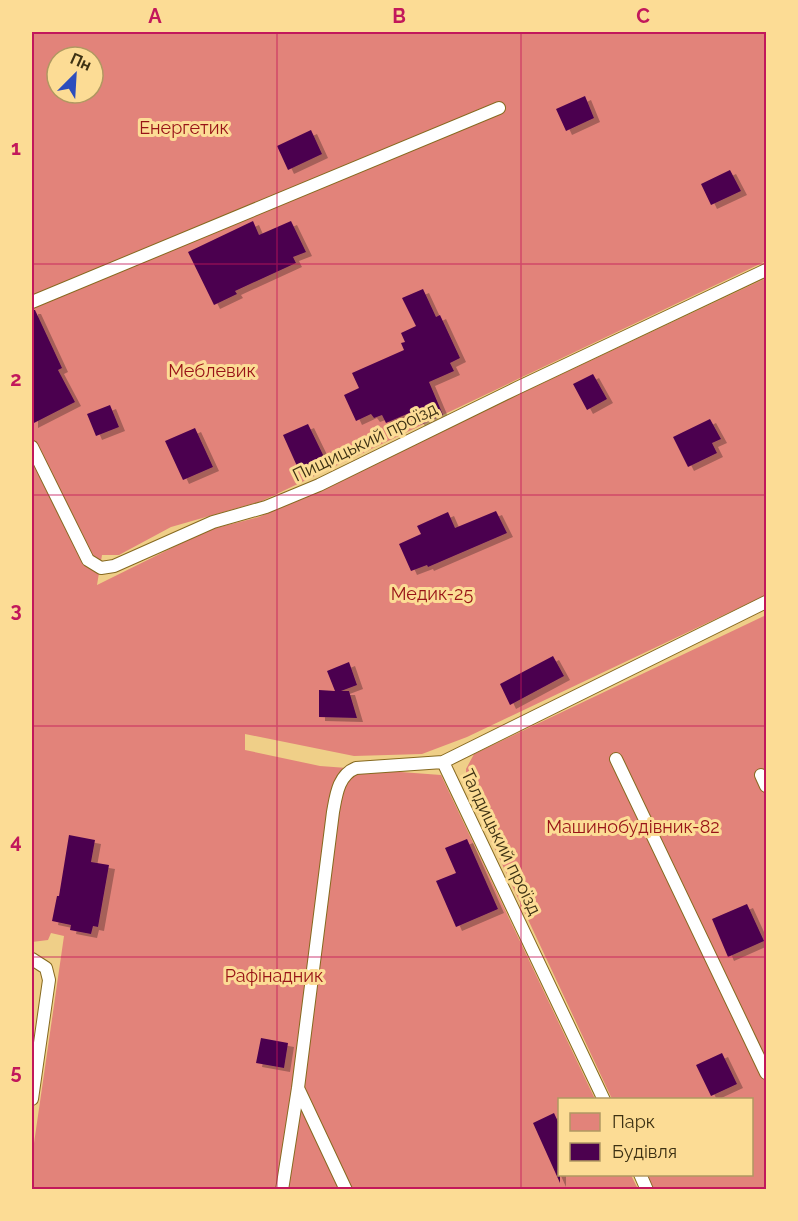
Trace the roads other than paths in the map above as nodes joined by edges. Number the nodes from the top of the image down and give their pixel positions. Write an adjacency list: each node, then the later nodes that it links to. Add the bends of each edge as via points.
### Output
1 (499, 108): 3 (lane)
2 (766, 270): 4 (lane, Пищицький проїзд, via 319,485 266,507 213,522 114,566 101,568 88,560)
3 (32, 302)
4 (32, 447)
5 (766, 602): 7 (lane, Талдицький проїзд)
6 (616, 759): 9 (lane)
7 (443, 762): 10 (lane, via 356,768 338,786); 11 (lane, Талдицький проїзд)
8 (32, 959): 12 (lane, via 46,968 49,980)
9 (766, 1073)
10 (298, 1088): 14 (lane); 15 (lane)
11 (603, 1098)
12 (32, 1099)
13 (641, 1176): 16 (lane)
14 (282, 1190)
15 (346, 1190)
16 (647, 1190)

